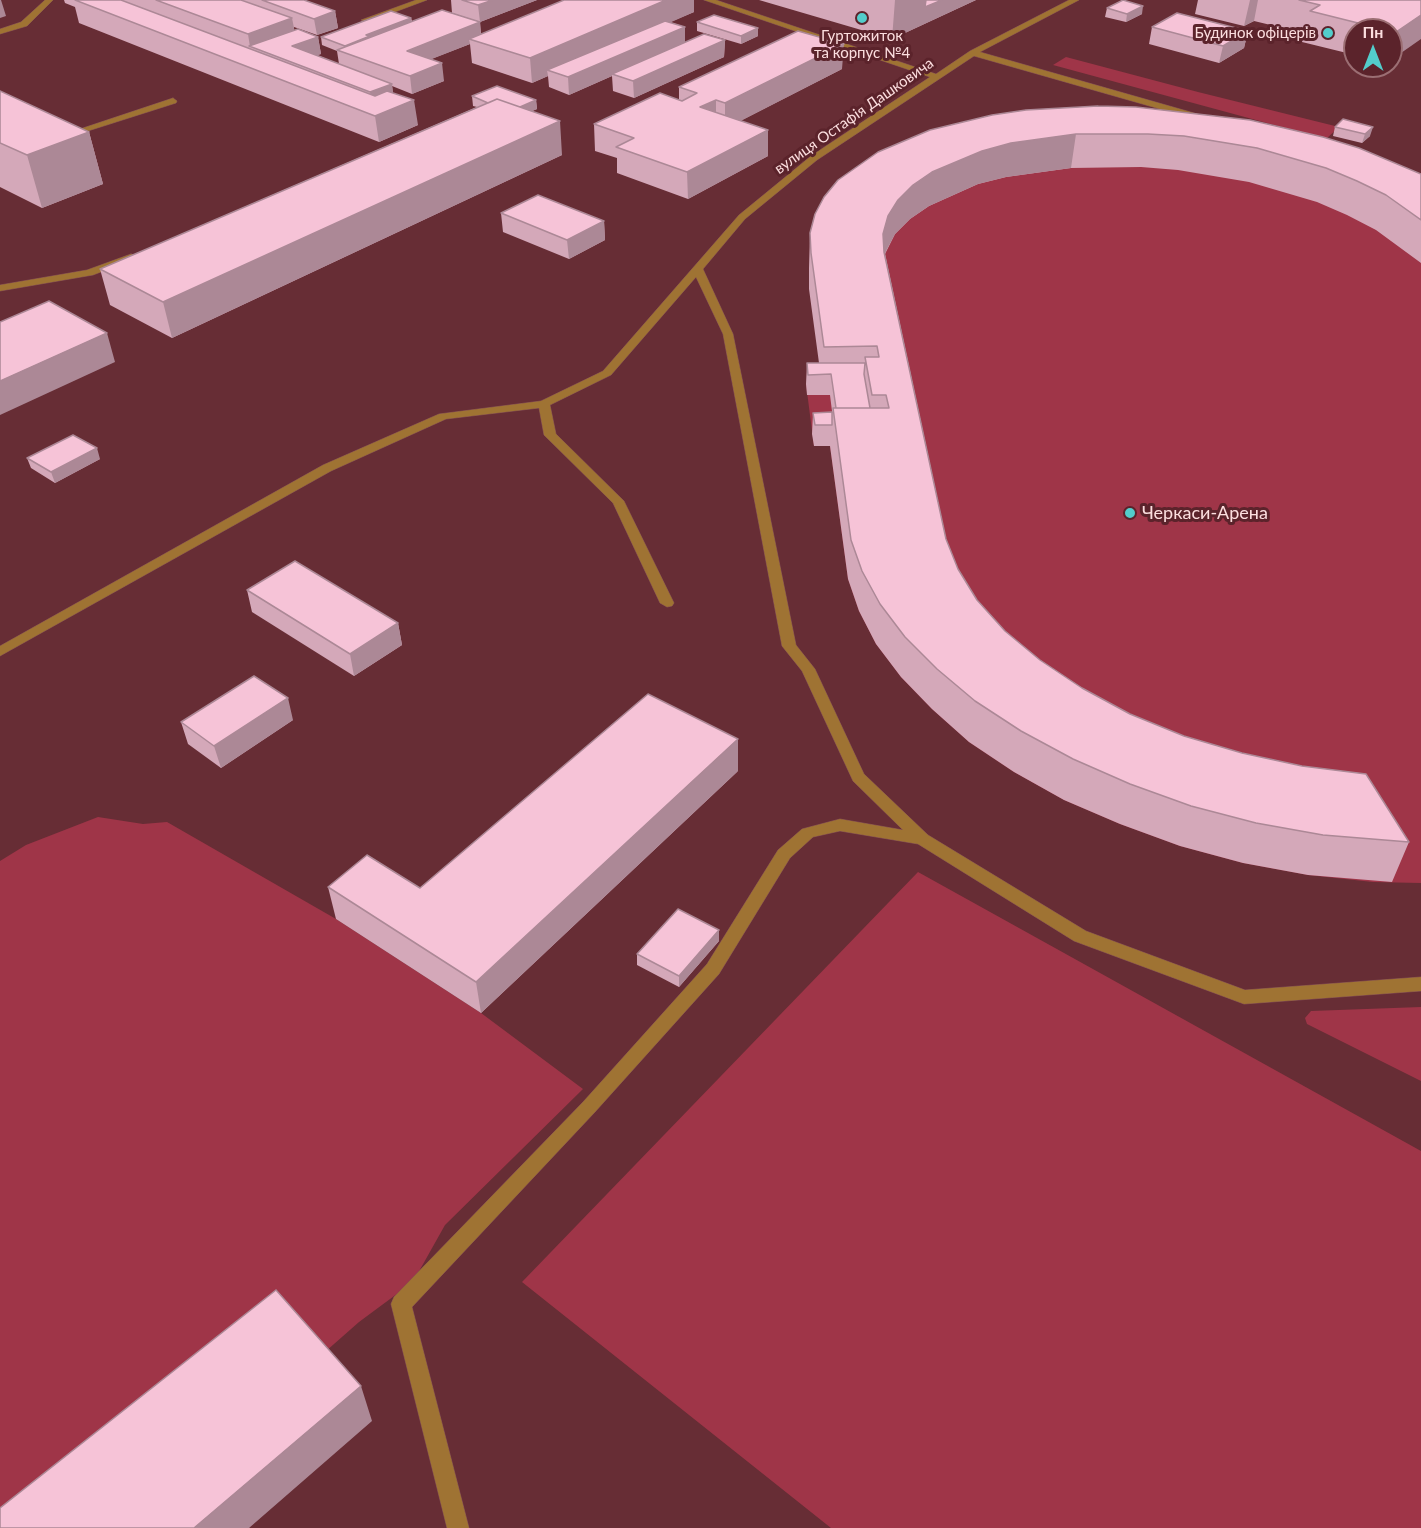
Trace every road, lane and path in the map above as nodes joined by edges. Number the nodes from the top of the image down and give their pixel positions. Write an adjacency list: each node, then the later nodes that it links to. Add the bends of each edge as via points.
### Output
1 (49, 0): 6 (street, via 24,24)
2 (423, 0): 5 (street)
3 (708, 0): 8 (street)
4 (1075, 0): 7 (street, вулиця Остафія Дашковича)
5 (364, 20)
6 (0, 32)
7 (973, 53): 8 (street, вулиця Остафія Дашковича); 10 (street, via 1206,124)
8 (937, 76): 13 (street, вулиця Остафія Дашковича, via 814,158 741,217)
9 (173, 101): 11 (street)
10 (1193, 127)
11 (54, 138)
12 (144, 251): 14 (street, via 89,273)
13 (697, 268): 15 (street, вулиця Остафія Дашковича, via 607,374); 18 (street, via 728,334 789,646 808,669 858,777)
14 (0, 288)
15 (544, 404): 16 (street, via 550,435 618,501); 17 (street, via 443,416 348,459)
16 (667, 603)
17 (0, 652)
18 (922, 838): 19 (street, via 1080,936 1244,997); 20 (street, via 840,825 808,833 784,854 713,969 589,1107 401,1304)
19 (1421, 984)
20 (458, 1528)

